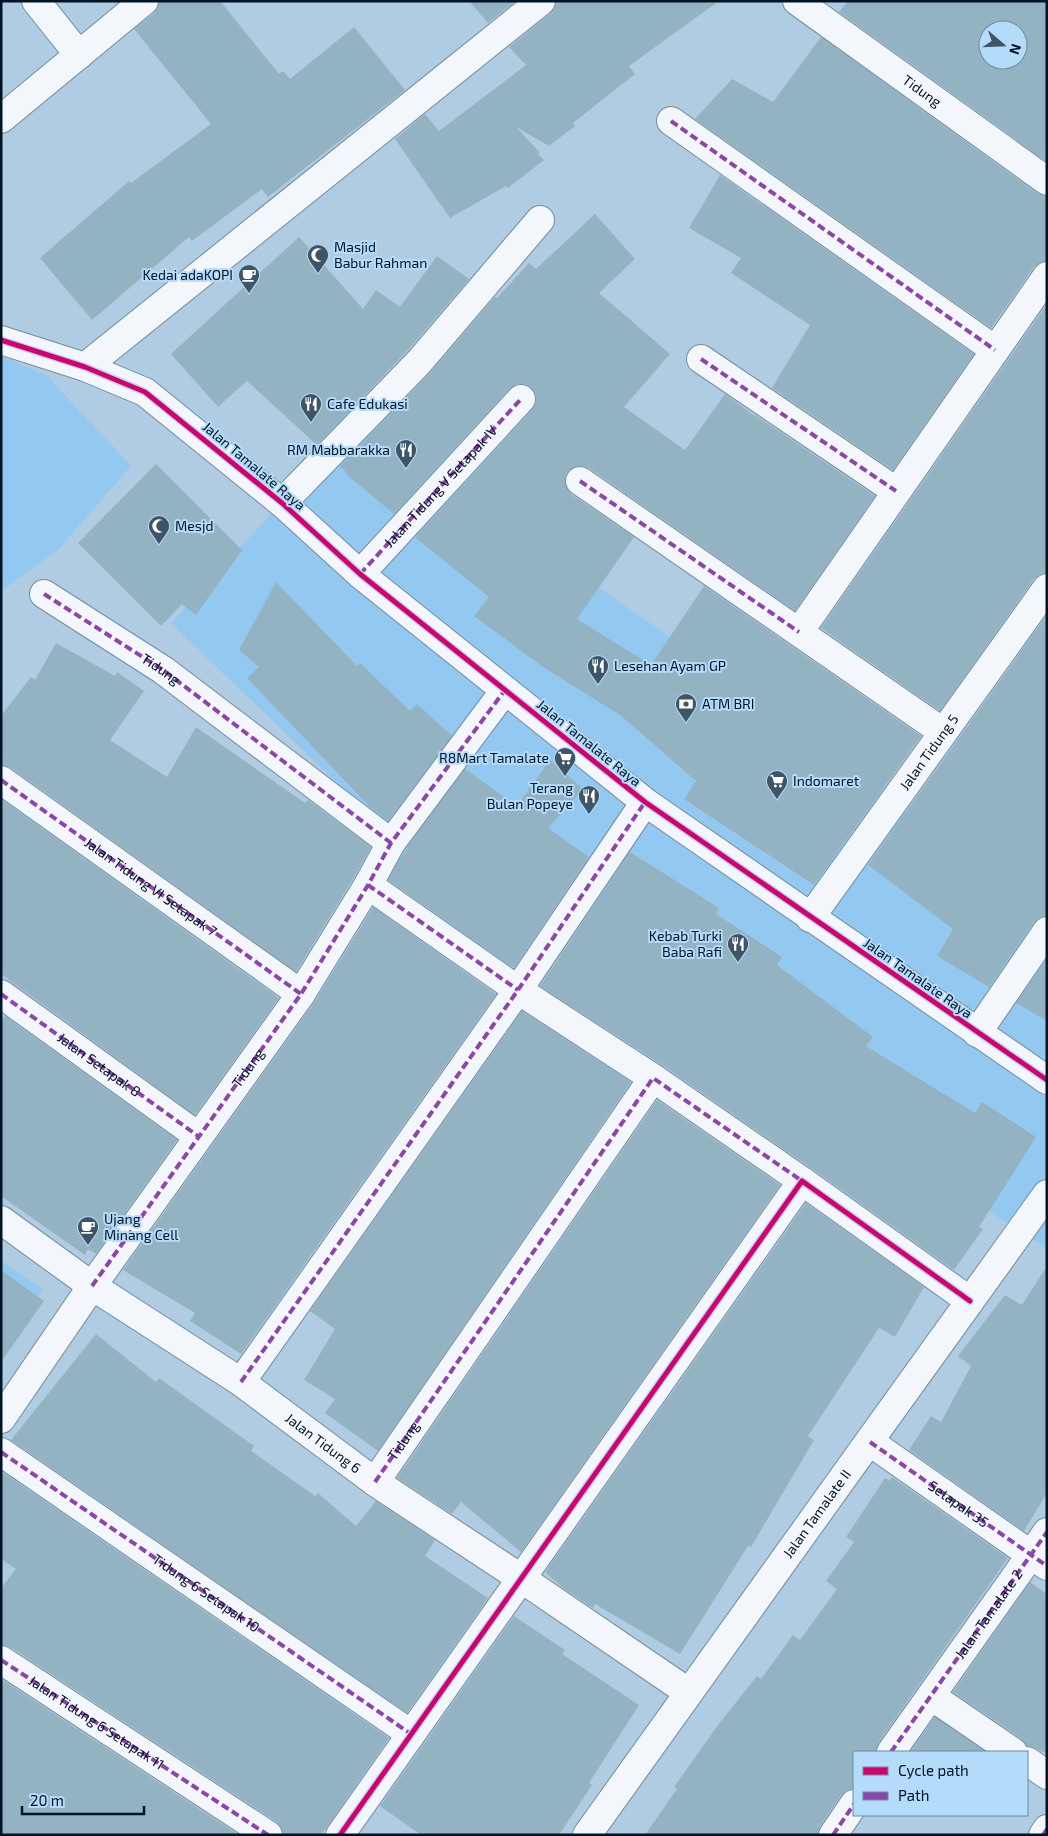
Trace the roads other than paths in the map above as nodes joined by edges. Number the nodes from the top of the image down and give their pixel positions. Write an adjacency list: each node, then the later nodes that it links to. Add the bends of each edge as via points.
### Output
1 (36, 1): 5 (street)
2 (144, 1): 5 (street)
3 (541, 1): 14 (street)
4 (797, 1): 8 (street, Tidung)
5 (79, 55): 6 (street)
6 (1, 119)
7 (671, 121): 12 (street)
8 (1047, 181)
9 (540, 220): 18 (street, via 419,362)
10 (1047, 276): 12 (street)
11 (1, 340): 14 (street, Jalan Tamalate Raya)
12 (995, 350): 17 (street)
13 (701, 359): 17 (street)
14 (85, 368): 18 (street, Jalan Tamalate Raya, via 146,392)
15 (521, 399): 19 (street, Jalan Tidung V Setapak IV)
16 (580, 481): 22 (street)
17 (896, 491): 22 (street)
18 (282, 502): 19 (street, Jalan Tamalate Raya)
19 (360, 574): 23 (street, Jalan Tamalate Raya)
20 (1047, 588): 24 (street, Jalan Tidung 5)
21 (44, 594): 27 (street, Tidung, via 163,670)
22 (799, 632): 24 (street)
23 (505, 690): 26 (street, Jalan Tamalate Raya); 27 (street, Tidung)
24 (944, 732): 29 (street, Jalan Tidung 5)
25 (1, 780): 33 (street, Jalan Tidung VI Setapak 7)
26 (645, 802): 29 (street, Jalan Tamalate Raya); 31 (street)
27 (391, 843): 28 (street, Tidung)
28 (368, 885): 31 (street); 33 (street, Tidung)
29 (810, 918): 34 (street, Jalan Tamalate Raya)
30 (1047, 931): 34 (street)
31 (518, 990): 35 (street); 43 (street)
32 (1, 994): 37 (street, Jalan Setapak 8)
33 (301, 994): 37 (street, Tidung)
34 (977, 1032): 36 (street, Jalan Tamalate Raya)
35 (653, 1078): 38 (street); 47 (street, Tidung)
36 (1047, 1080)
37 (198, 1136): 41 (street, Tidung)
38 (802, 1181): 42 (street); 50 (street)
39 (1047, 1194): 42 (street, Jalan Tamalate II)
40 (1, 1220): 41 (street, Jalan Tidung 6)
41 (92, 1286): 43 (street, Jalan Tidung 6); 44 (street)
42 (970, 1301): 45 (street, Jalan Tamalate II)
43 (242, 1382): 47 (street, Jalan Tidung 6)
44 (1, 1419)
45 (870, 1442): 49 (street, Setapak 35); 52 (street, Jalan Tamalate II)
46 (1, 1452): 54 (street, Tidung 6 Setapak 10)
47 (375, 1482): 50 (street, Jalan Tidung 6)
48 (1047, 1532): 49 (street, Jalan Tamalate 2)
49 (1039, 1560): 53 (street, Jalan Tamalate 2)
50 (522, 1579): 52 (street, Jalan Tidung 6); 54 (street)
51 (1, 1660): 61 (street, Jalan Tidung 6 Setapak 11)
52 (688, 1692): 63 (street, Jalan Tamalate II)
53 (931, 1696): 55 (street, Jalan Tamalate 2); 56 (street)
54 (412, 1734): 62 (street)
55 (892, 1751)
56 (1013, 1751)
57 (1028, 1762): 58 (street)
58 (1047, 1775)
59 (853, 1805): 64 (street)
60 (1047, 1829): 65 (street)
61 (268, 1835)
62 (340, 1835)
63 (587, 1835)
64 (833, 1835)
65 (1043, 1835)

